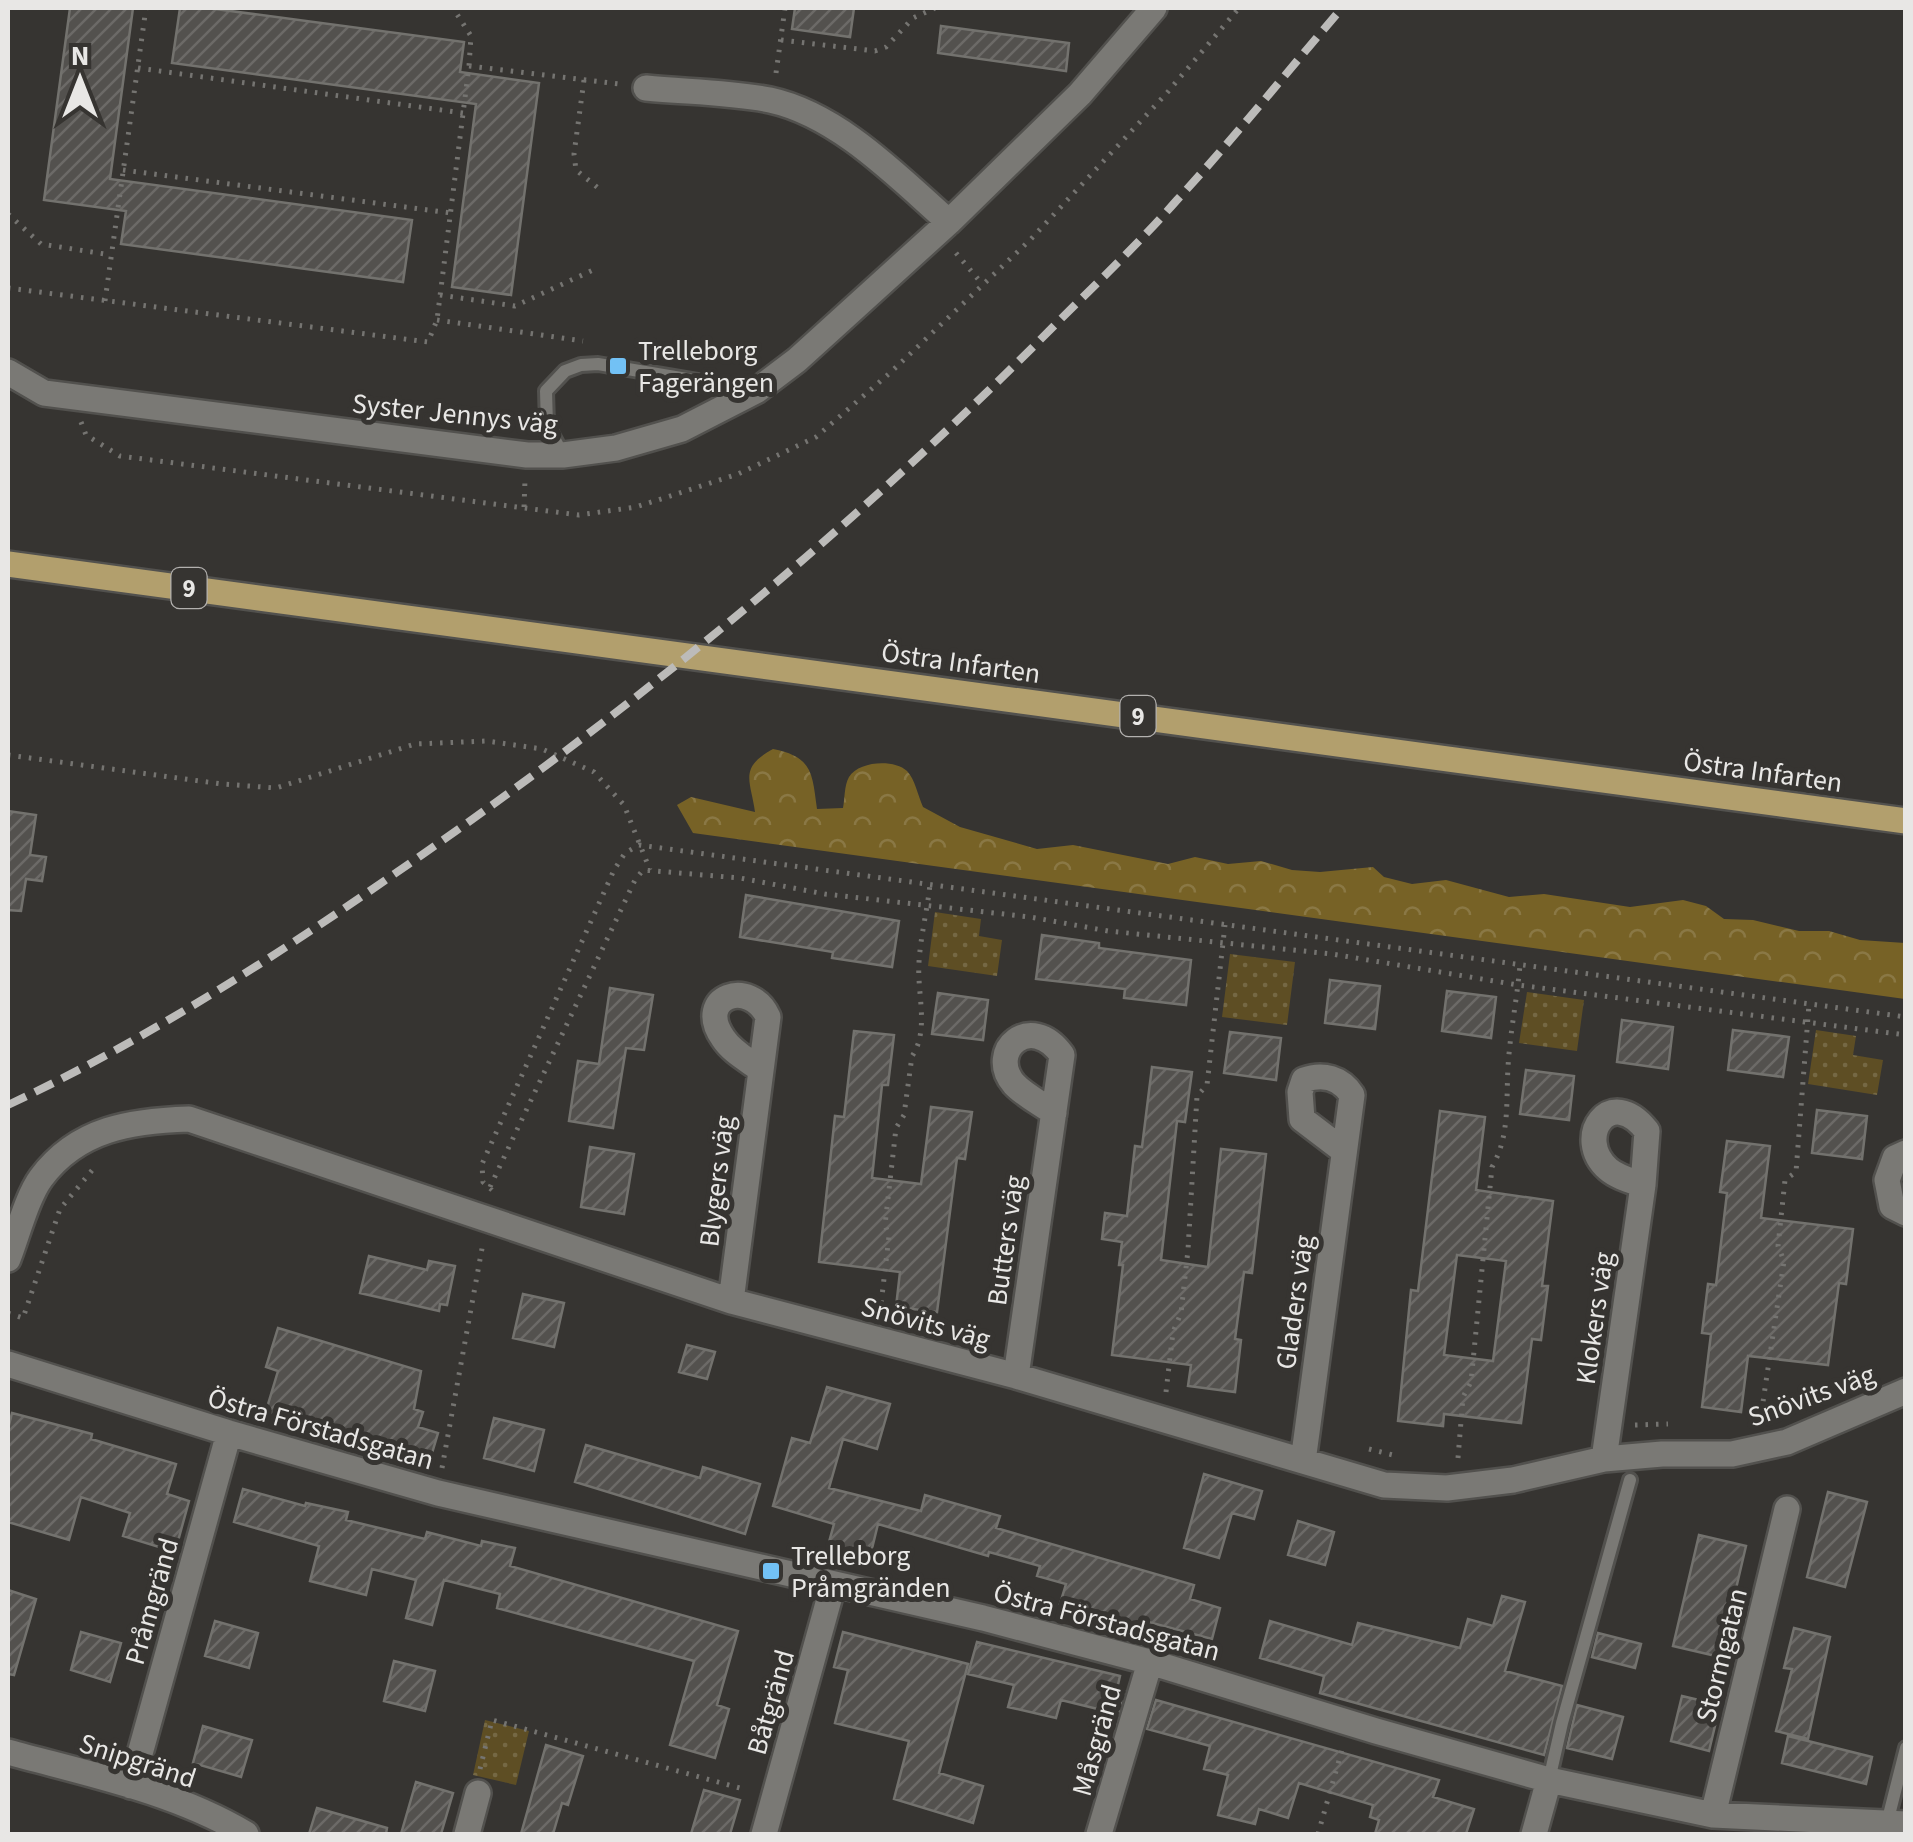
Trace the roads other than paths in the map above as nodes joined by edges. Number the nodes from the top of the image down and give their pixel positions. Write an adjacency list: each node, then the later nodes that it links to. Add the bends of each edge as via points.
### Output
1 (1154, 8): 3 (street, Syster Jennys väg, via 1080,94)
2 (646, 88): 3 (street, via 772,100 858,142)
3 (943, 226): 5 (street, Syster Jennys väg)
4 (8, 372): 6 (street, Syster Jennys väg, via 44,392 484,452)
5 (756, 391): 6 (street, Syster Jennys väg, via 682,430); 6 (lane, via 618,366 565,370 546,390 547,425)
6 (563, 455)
7 (8, 564): 8 (main road, Östra Infarten / 9)
8 (1906, 821)
9 (761, 1070): 16 (street, Blygers väg)
10 (1054, 1113): 18 (street, Butters väg)
11 (1344, 1151): 22 (street, Gladers väg)
12 (1906, 1153): 14 (street, via 1895,1158 1887,1180 1892,1206)
13 (1644, 1185): 21 (street, Klokers väg)
14 (1906, 1213)
15 (8, 1259): 16 (street, Snövits väg, via 40,1179 83,1137 138,1121 189,1119)
16 (732, 1301): 18 (street, Snövits väg)
17 (8, 1364): 20 (street, Östra Förstadsgatan)
18 (1016, 1376): 22 (street, Snövits väg)
19 (1906, 1391): 21 (street, Snövits väg, via 1788,1442 1732,1454)
20 (229, 1433): 25 (street, Östra Förstadsgatan, via 438,1493); 30 (street, Pråmgränd)
21 (1604, 1459): 22 (street, Snövits väg, via 1447,1488 1384,1485)
22 (1303, 1461)
23 (1630, 1480): 29 (lane)
24 (1786, 1509): 32 (street, Stormgatan)
25 (833, 1585): 26 (street, Östra Förstadsgatan); 36 (street, Båtgränd)
26 (1150, 1662): 29 (street, Östra Förstadsgatan); 37 (street, Måsgränd)
27 (1906, 1748): 33 (lane)
28 (8, 1752): 30 (street, Snipgränd)
29 (1549, 1780): 32 (street, Östra Förstadsgatan); 38 (street)
30 (131, 1786): 34 (street, Snipgränd)
31 (478, 1792): 35 (street)
32 (1713, 1815): 33 (street, Östra Förstadsgatan)
33 (1896, 1823)
34 (246, 1834)
35 (467, 1834)
36 (764, 1834)
37 (1099, 1834)
38 (1534, 1834)

